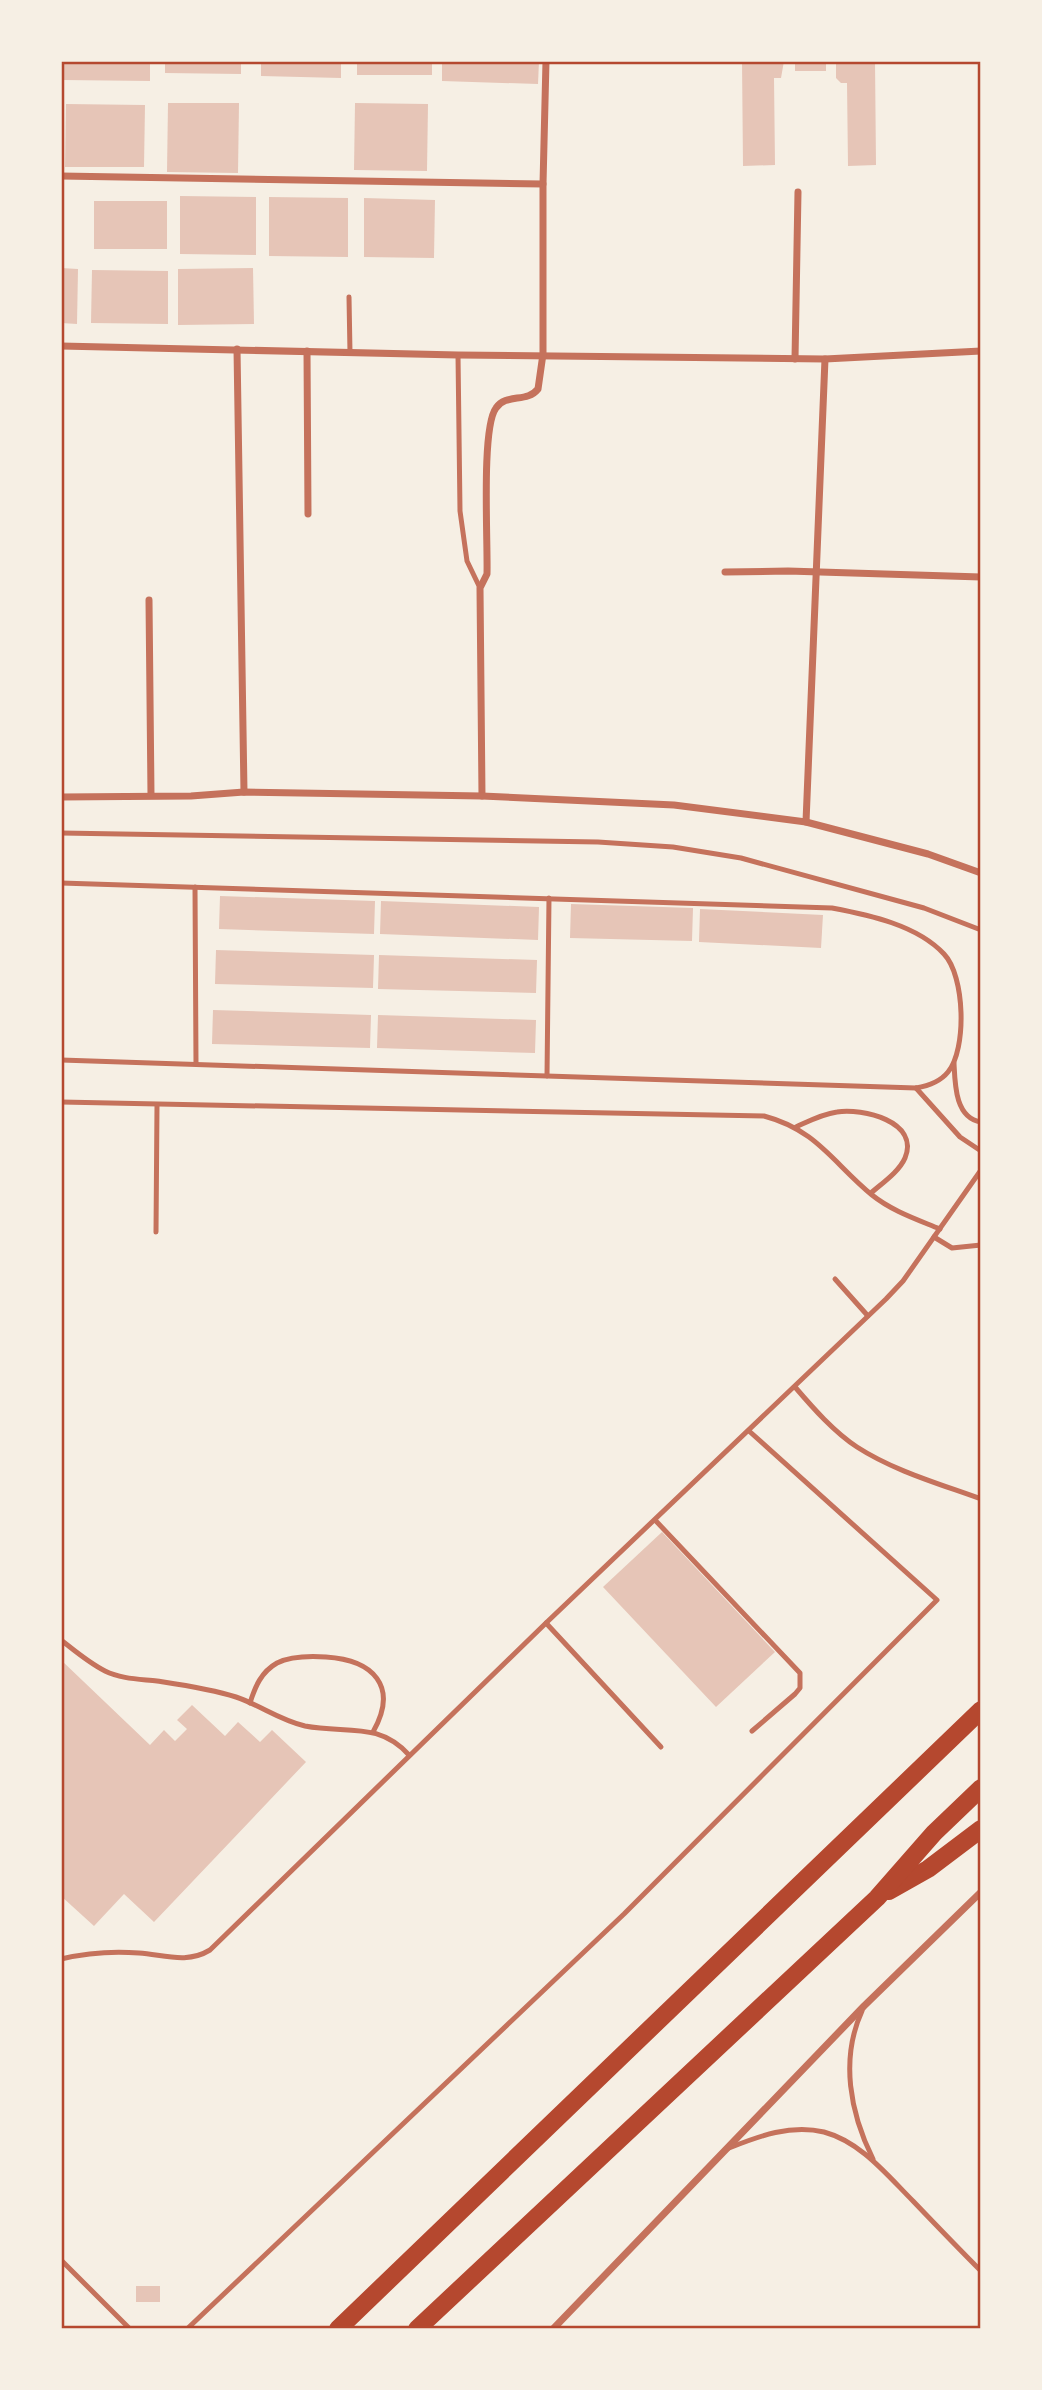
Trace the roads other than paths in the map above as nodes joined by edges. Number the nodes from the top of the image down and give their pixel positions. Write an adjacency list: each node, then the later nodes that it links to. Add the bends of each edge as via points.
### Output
1 (546, 61): 3 (street)
2 (61, 176): 3 (street)
3 (543, 184): 12 (street)
4 (798, 192): 13 (street)
5 (349, 296): 10 (lane)
6 (61, 346): 7 (street)
7 (237, 349): 8 (street); 21 (street)
8 (307, 351): 10 (street); 15 (street)
9 (981, 351): 14 (street)
10 (350, 353): 11 (street)
11 (458, 355): 12 (street); 19 (lane, via 460,511 467,561)
12 (543, 355): 13 (street); 19 (street, via 534,394 504,400 493,412 487,439 487,574)
13 (795, 359): 14 (street)
14 (825, 359): 17 (street)
15 (308, 514)
16 (725, 572): 17 (street)
17 (816, 573): 18 (street); 25 (street)
18 (981, 576)
19 (480, 588): 23 (street)
20 (149, 600): 22 (street)
21 (244, 792): 22 (street); 23 (street)
22 (151, 794): 24 (street)
23 (482, 796): 25 (street, via 674,805)
24 (61, 797)
25 (806, 822): 27 (street)
26 (61, 833): 31 (lane, via 585,841 673,847 774,866 925,908)
27 (981, 873)
28 (61, 883): 29 (lane)
29 (195, 887): 30 (lane); 34 (lane)
30 (549, 898): 33 (lane, via 809,906 854,912 896,926 935,947 953,967 960,1007); 35 (lane)
31 (981, 930)
32 (61, 1060): 34 (lane)
33 (954, 1063): 36 (lane, via 938,1081); 39 (lane, via 958,1101 971,1118)
34 (195, 1065): 35 (lane)
35 (547, 1076): 36 (lane)
36 (916, 1088): 41 (lane, via 960,1137)
37 (61, 1102): 38 (lane)
38 (157, 1105): 40 (lane, via 747,1114); 45 (lane)
39 (981, 1122)
40 (796, 1127): 43 (lane); 43 (lane, via 852,1111 894,1125 907,1147 904,1160)
41 (981, 1151)
42 (981, 1170): 44 (lane)
43 (871, 1194): 44 (lane)
44 (940, 1229): 46 (lane)
45 (156, 1231)
46 (934, 1237): 47 (lane, via 952,1248); 49 (lane, via 903,1281)
47 (981, 1245)
48 (835, 1279): 49 (lane)
49 (868, 1316): 50 (lane)
50 (795, 1387): 51 (lane); 52 (lane, via 856,1447)
51 (749, 1432): 53 (lane); 73 (lane, via 937,1600 624,1914)
52 (981, 1499)
53 (655, 1520): 54 (lane); 58 (lane, via 800,1673 802,1680 795,1694)
54 (546, 1623): 60 (lane); 61 (lane)
55 (61, 1640): 56 (lane, via 106,1672 217,1692)
56 (250, 1703): 59 (lane, via 302,1725); 59 (lane, via 264,1673 277,1663 315,1656 358,1662 372,1671 381,1685 382,1717)
57 (981, 1710): 74 (highway)
58 (752, 1731)
59 (373, 1732): 61 (lane, via 387,1736)
60 (661, 1747)
61 (409, 1755): 66 (lane, via 202,1955 185,1959 106,1953)
62 (981, 1788): 65 (highway)
63 (981, 1829): 65 (highway, via 929,1869)
64 (981, 1892): 67 (street)
65 (877, 1898): 75 (highway)
66 (61, 1959)
67 (864, 2006): 68 (street); 69 (lane, via 853,2030 850,2088 861,2135)
68 (726, 2149): 69 (lane, via 766,2134 823,2132 850,2143); 76 (street)
69 (874, 2162): 71 (lane)
70 (61, 2260): 72 (lane)
71 (981, 2271)
72 (130, 2329)
73 (187, 2329)
74 (338, 2329)
75 (418, 2329)
76 (553, 2329)

